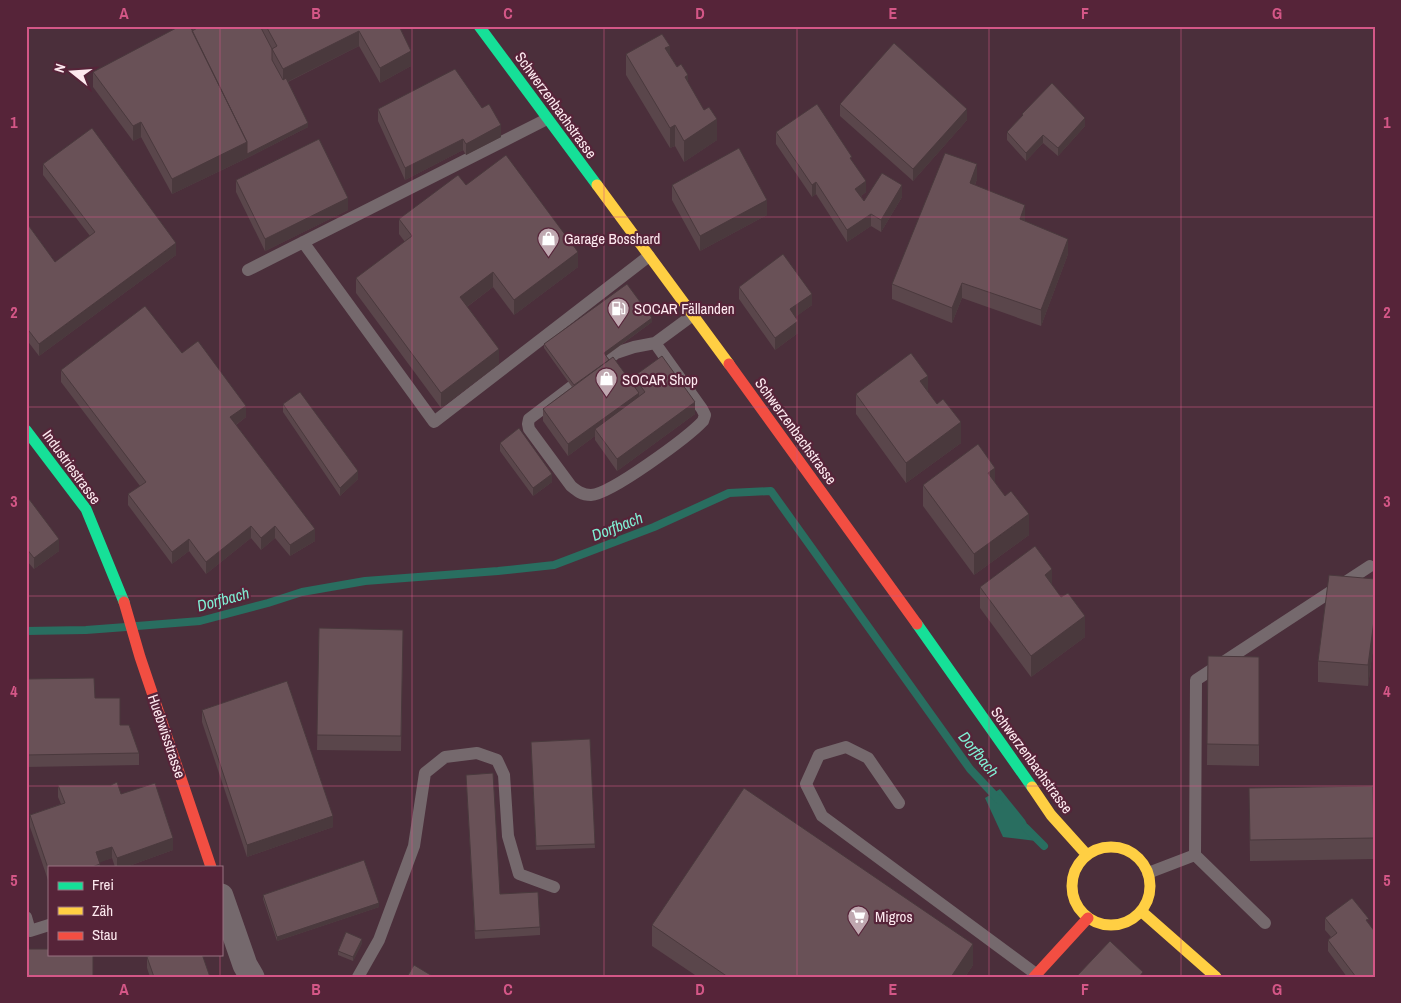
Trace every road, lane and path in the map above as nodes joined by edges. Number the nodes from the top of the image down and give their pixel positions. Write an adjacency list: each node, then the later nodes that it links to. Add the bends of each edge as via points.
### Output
1 (479, 26): 2 (main road, Schwerzenbachstrasse)
2 (547, 120): 3 (lane); 4 (main road, Schwerzenbachstrasse)
3 (303, 242): 4 (lane, via 434,422 568,324); 5 (lane)
4 (649, 256): 6 (main road, Schwerzenbachstrasse)
5 (248, 270)
6 (693, 316): 7 (lane); 12 (main road, Schwerzenbachstrasse, via 896,594 1051,815)
7 (655, 344): 7 (lane, via 702,409 703,421 618,485 590,495 578,492 529,430 533,414 596,362 623,350)
8 (26, 430): 10 (main road, Industriestrasse, via 86,509)
9 (1370, 566): 13 (lane, via 1196,680)
10 (125, 606): 14 (main road, Huebwisstrasse)
11 (899, 803): 23 (lane, via 868,758 846,747 820,755 806,784 822,816)
12 (1086, 855): 15 (main road, via 1100,848 1128,851 1140,860); 20 (main road, via 1077,866 1072,894 1078,908)
13 (1195, 855): 15 (lane); 21 (lane)
14 (211, 866)
15 (1148, 873): 18 (main road, via 1150,893)
16 (554, 887): 25 (lane, via 519,874 508,836 504,775 497,760 476,753 445,757 426,773 414,846 379,940)
17 (222, 899): 24 (street)
18 (1142, 911): 20 (main road, via 1132,919 1110,926); 26 (main road)
19 (26, 917): 22 (lane, via 30,931)
20 (1088, 918): 23 (main road)
21 (1265, 923)
22 (48, 925)
23 (1035, 975)
24 (252, 977)
25 (358, 977)
26 (1216, 977)

